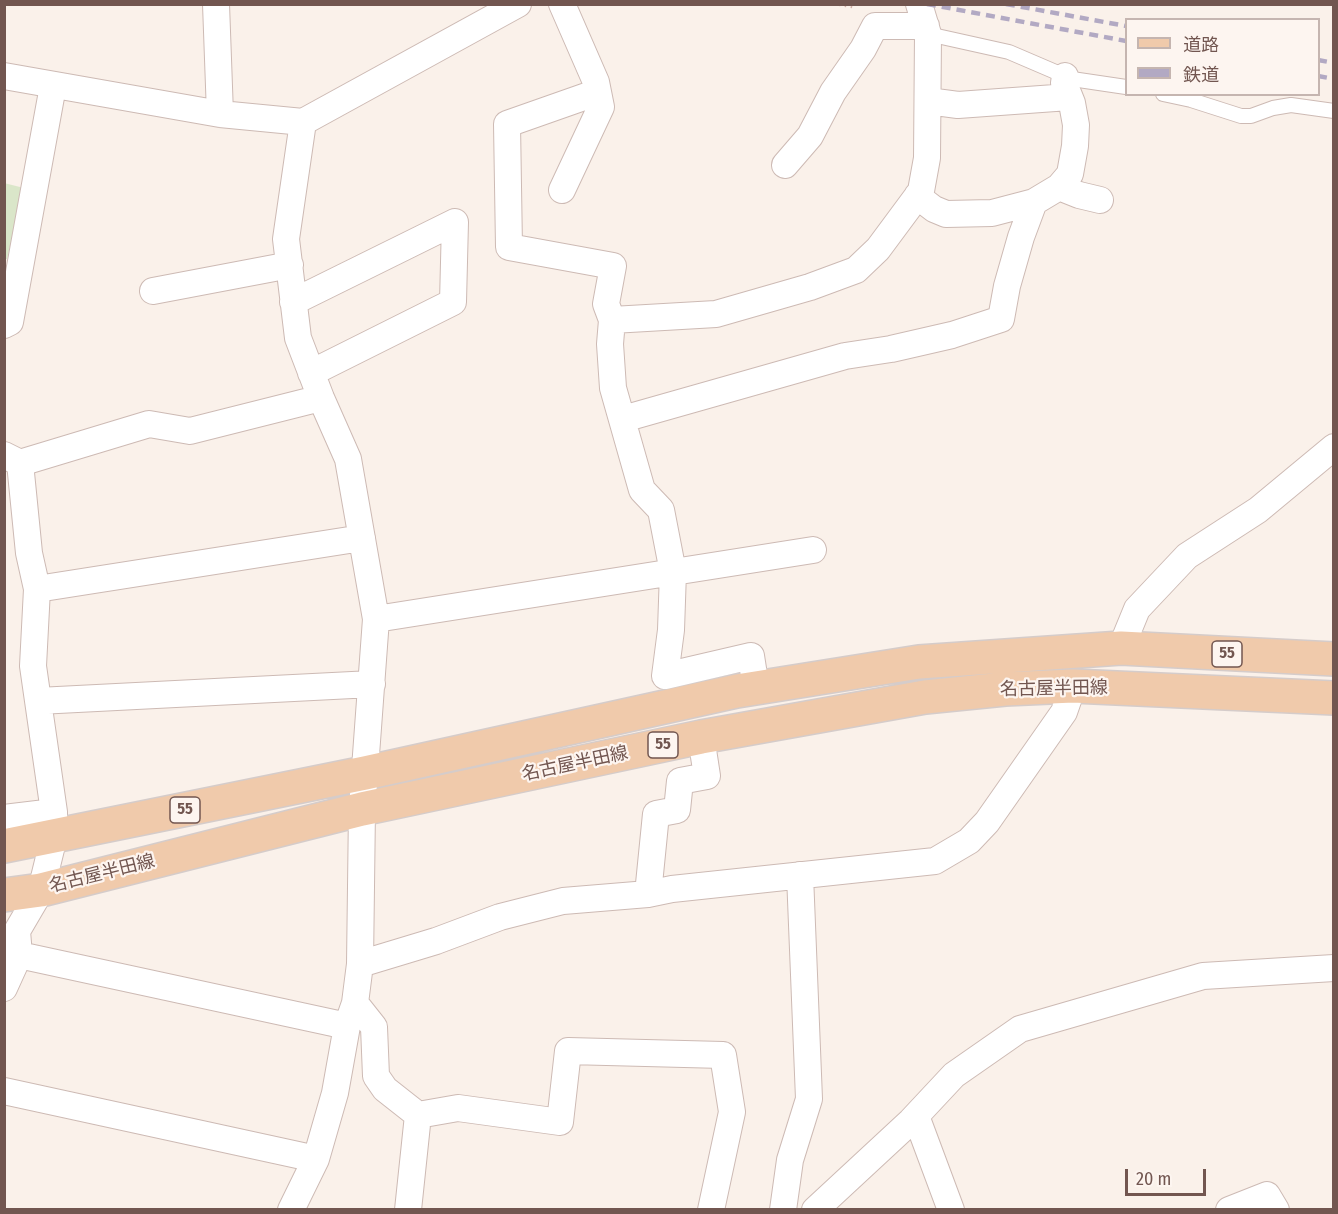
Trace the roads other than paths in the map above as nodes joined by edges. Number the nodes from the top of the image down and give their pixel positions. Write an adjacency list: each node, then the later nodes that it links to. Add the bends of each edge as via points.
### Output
1 (216, 4): 13 (street)
2 (518, 4): 14 (street)
3 (562, 4): 9 (street)
4 (924, 21): 7 (lane, via 1009,52); 11 (street); 15 (street, via 874,26 810,136)
5 (4, 76): 6 (street)
6 (53, 86): 13 (street); 25 (street, via 10,322)
7 (1067, 86): 8 (lane, via 1072,79); 11 (street, via 958,105); 16 (street, via 1076,125 1074,160 1070,174)
8 (1125, 87)
9 (598, 92): 17 (street, via 601,107); 24 (street, via 507,124 509,247 613,266 606,304)
10 (1172, 96): 12 (lane, via 1242,116 1291,105)
11 (928, 100): 18 (street, via 927,158)
12 (1334, 111)
13 (220, 114): 14 (street)
14 (303, 122): 21 (street, via 286,240)
15 (785, 165)
16 (1059, 187): 19 (street); 20 (street)
17 (562, 190)
18 (917, 196): 20 (street, via 946,214 992,213); 24 (street, via 878,249 856,270 716,314)
19 (1100, 200)
20 (1034, 202): 28 (street, via 1007,286 1001,319 891,350 845,357)
21 (290, 265): 22 (street); 23 (street)
22 (153, 291)
23 (293, 302): 26 (street, via 298,338); 26 (street, via 455,222 453,302)
24 (612, 320): 28 (street, via 613,388)
25 (4, 325)
26 (311, 373): 27 (street)
27 (321, 398): 30 (street, via 190,431 148,424); 31 (street, via 348,459)
28 (623, 419): 33 (street, via 642,490 661,510)
29 (1334, 447): 36 (street, via 1258,510 1187,556 1137,609)
30 (13, 459): 34 (street)
31 (362, 538): 34 (street); 35 (street)
32 (813, 550): 33 (street)
33 (673, 572): 35 (street); 40 (street, via 665,676 751,656)
34 (37, 589): 42 (street, via 33,666)
35 (376, 620): 38 (street)
36 (1121, 648): 37 (main road, 名古屋半田線 / 55); 40 (main road, 名古屋半田線 / 55, via 919,662)
37 (1334, 659)
38 (372, 684): 42 (street); 44 (street)
39 (1073, 686): 41 (main road, 名古屋半田線 / 55); 43 (main road, 名古屋半田線 / 55, via 1005,688 925,697); 49 (street, via 1064,712 987,822 969,841 935,861)
40 (756, 688): 44 (main road, 名古屋半田線 / 55)
41 (1334, 698)
42 (38, 701): 47 (street)
43 (701, 737): 45 (main road, 名古屋半田線 / 55); 51 (street, via 707,776 680,781 677,810 656,814)
44 (365, 773): 45 (street); 47 (main road, 名古屋半田線 / 55)
45 (362, 808): 50 (main road, 名古屋半田線 / 55); 54 (street)
46 (4, 818): 47 (street)
47 (54, 824): 48 (main road, 名古屋半田線 / 55); 50 (street)
48 (4, 846)
49 (800, 875): 51 (street); 65 (street, via 809,1099 790,1160)
50 (41, 890): 52 (main road, 名古屋半田線 / 55); 53 (street)
51 (648, 894): 54 (street, via 563,901 500,917)
52 (4, 895)
53 (13, 940): 56 (street); 57 (street)
54 (360, 964): 57 (street)
55 (1334, 968): 60 (street, via 1203,976 1020,1029 954,1075)
56 (4, 988)
57 (351, 1014): 59 (street, via 374,1027 376,1076 385,1089); 61 (street)
58 (4, 1091): 61 (street)
59 (418, 1115): 63 (street); 64 (street, via 458,1108 560,1122 568,1051 723,1055 732,1112)
60 (916, 1116): 66 (street); 67 (street)
61 (316, 1159): 62 (street)
62 (291, 1209)
63 (408, 1209)
64 (711, 1209)
65 (783, 1209)
66 (814, 1209)
67 (951, 1209)
68 (1229, 1209): 69 (street, via 1267,1194)
69 (1276, 1209)

